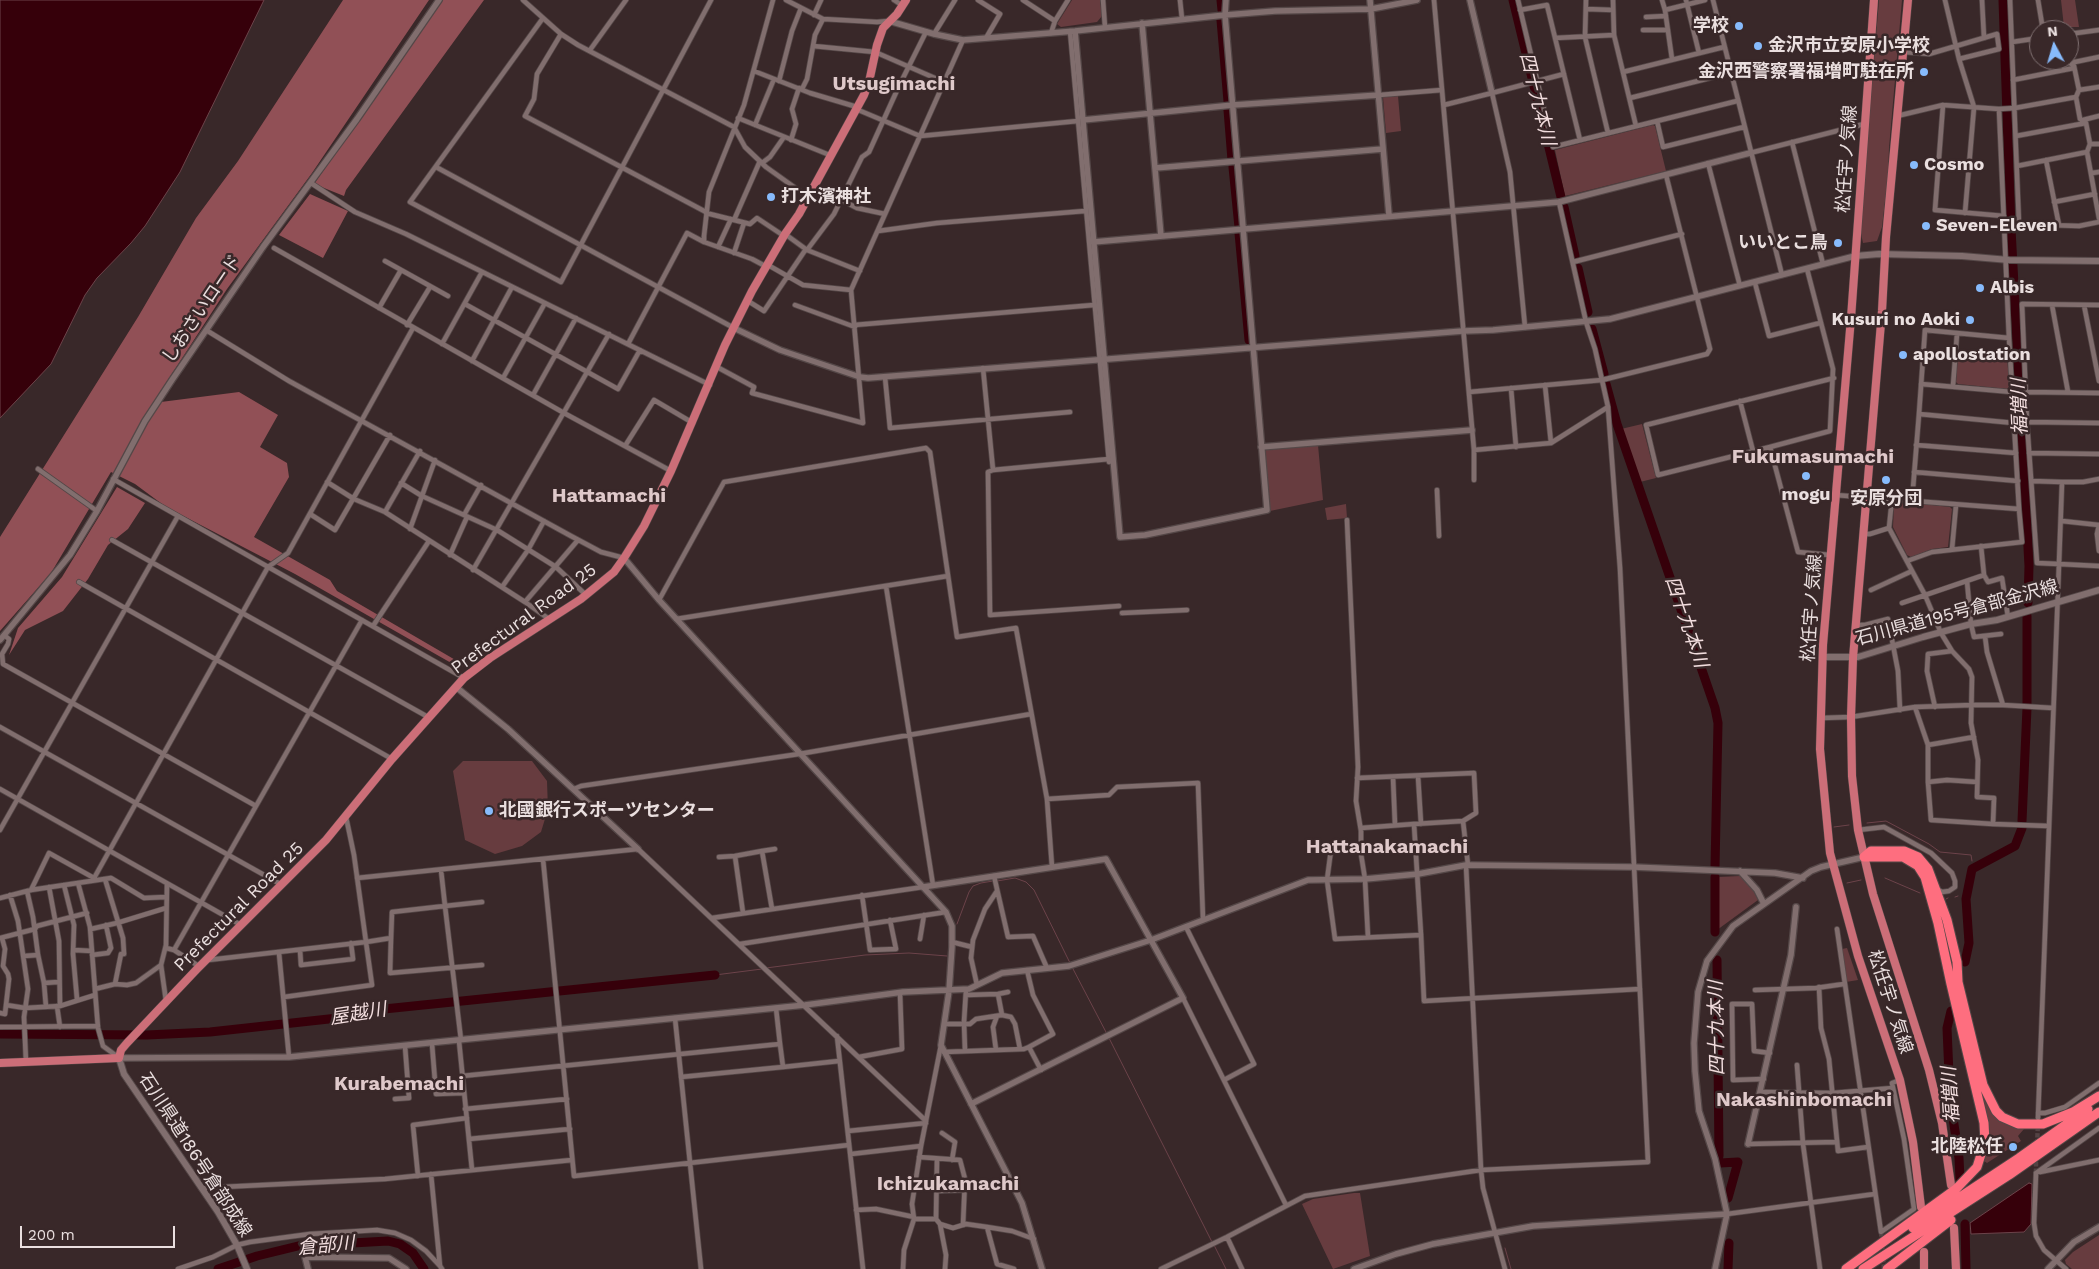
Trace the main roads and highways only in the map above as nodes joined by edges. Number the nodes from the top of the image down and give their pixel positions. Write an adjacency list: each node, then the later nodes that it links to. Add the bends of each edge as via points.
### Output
1 (1874, 0): 5 (main road, 松任宇ノ気線)
2 (1908, 0): 4 (main road, 松任宇ノ気線)
3 (905, 3): 13 (main road, Prefectural Road 25, via 884,28 869,82 857,108 748,300 644,526 614,572 586,595 464,678 326,840 121,1050)
4 (1886, 254): 5 (main road); 6 (main road); 9 (main road, 松任宇ノ気線)
5 (1855, 256): 8 (main road, 松任宇ノ気線)
6 (2099, 262)
7 (2099, 590): 9 (main road, 石川県道195号倉部金沢線)
8 (1823, 657): 9 (main road, 石川県道195号倉部金沢線); 20 (main road, 松任宇ノ気線, via 1819,718 1821,777 1832,864 1858,956 1900,1080 1913,1142)
9 (1853, 658): 10 (main road, 松任宇ノ気線, via 1852,776)
10 (1864, 857): 11 (highway, via 1896,856 1914,863 1925,877); 11 (highway, via 1871,851 1885,850 1911,854 1928,869 1936,889); 19 (main road, 松任宇ノ気線, via 1878,916 1932,1079)
11 (1936, 905): 12 (highway)
12 (1954, 983): 15 (highway, via 1983,1085 1990,1103 2002,1117 2018,1124 2043,1124 2073,1112); 24 (highway, via 1984,1123 1984,1151 1977,1166 1956,1189)
13 (119, 1058): 14 (main road); 23 (main road, 石川県道186号倉部成線, via 124,1074 218,1212)
14 (0, 1063)
15 (2099, 1096)
16 (2099, 1101): 24 (highway, via 2004,1168)
17 (2099, 1112): 18 (highway)
18 (2008, 1175): 25 (highway); 26 (highway)
19 (1951, 1186)
20 (1921, 1206)
21 (1954, 1228): 28 (main road)
22 (1924, 1252): 27 (main road)
23 (247, 1269)
24 (1847, 1269)
25 (1864, 1269)
26 (1887, 1269)
27 (1924, 1269)
28 (1956, 1269)

